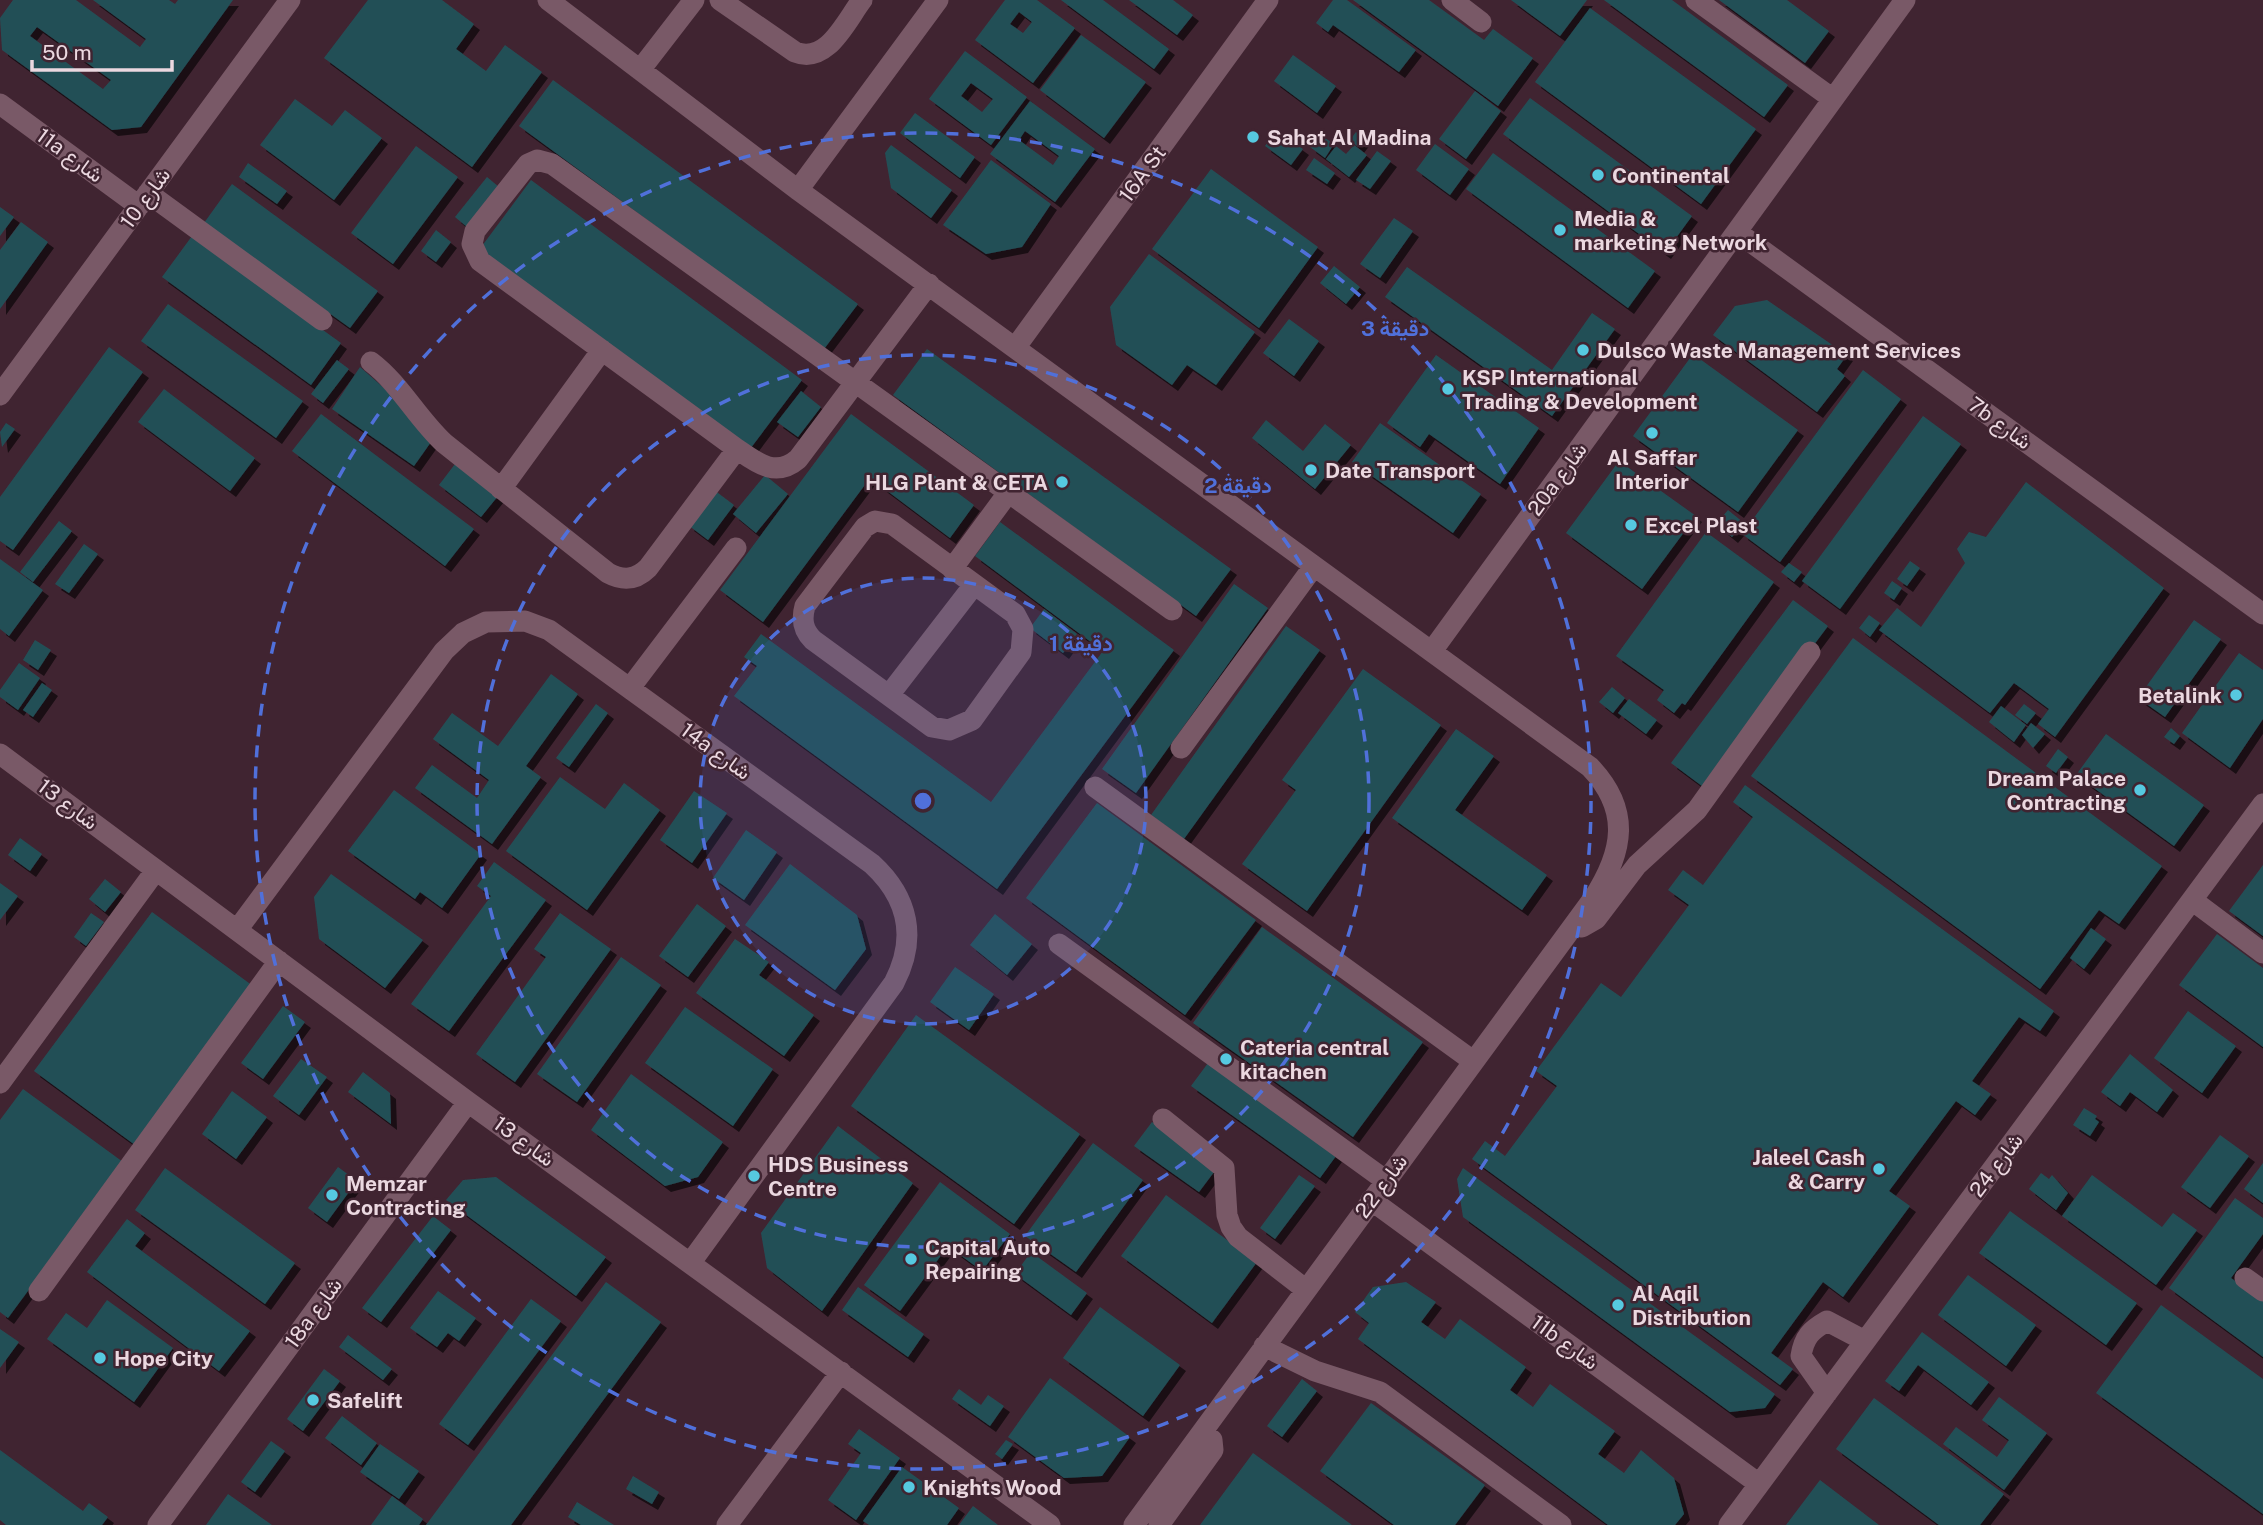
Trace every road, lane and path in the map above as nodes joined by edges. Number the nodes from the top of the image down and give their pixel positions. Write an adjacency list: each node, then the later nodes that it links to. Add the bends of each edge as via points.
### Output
1 (290, 0): 16 (street, شارع 10)
2 (548, 0): 12 (street)
3 (694, 0): 12 (street)
4 (720, 0): 5 (street, via 796,52 810,56 824,51)
5 (862, 0)
6 (938, 0): 15 (street)
7 (1268, 0): 20 (street, 16A St)
8 (1452, 0): 11 (street)
9 (1696, 0): 13 (street)
10 (1905, 0): 13 (street, 20a شارع)
11 (1481, 22)
12 (640, 70): 15 (street)
13 (1833, 99): 17 (street, 20a شارع)
14 (0, 104): 16 (street, 11a شارع)
15 (798, 190): 18 (street)
16 (144, 200): 19 (street, 11a شارع); 24 (street, شارع 10)
17 (1737, 232): 33 (street, 7b شارع); 34 (street, 20a شارع)
18 (929, 284): 20 (street); 23 (street)
19 (322, 320)
20 (1015, 348): 29 (street)
21 (602, 350): 23 (street, via 480,261 473,250 475,231 532,162 552,164); 25 (street); 26 (street)
22 (371, 362): 26 (street, via 394,382 432,432)
23 (854, 383): 25 (street, via 798,459 786,467 766,467); 27 (street)
24 (0, 395)
25 (737, 449): 26 (street, via 648,568 629,579 608,573)
26 (501, 489)
27 (1008, 493): 30 (street); 32 (street)
28 (736, 548): 36 (street)
29 (1314, 566): 34 (street); 38 (street)
30 (952, 569): 31 (street); 37 (street, via 892,524 875,521 865,527 805,606 803,624 809,635)
31 (974, 584): 37 (street); 37 (street, via 1015,614 1025,637 1021,652 972,720 958,729 940,730)
32 (1172, 610)
33 (2263, 614)
34 (1432, 652): 44 (street, شارع 22, via 1590,766 1613,800 1619,842 1601,886)
35 (1810, 652): 44 (street, via 1697,810 1637,865 1592,923)
36 (630, 688): 45 (street, 14a شارع, via 537,624 499,619 463,633 444,650); 55 (street, 14a شارع, via 872,864 897,892 908,929 903,966 894,983)
37 (889, 695)
38 (1181, 748)
39 (0, 754): 42 (street, شارع 13)
40 (1095, 787): 49 (street)
41 (2263, 804): 43 (street, شارع 24)
42 (156, 870): 45 (street, شارع 13); 50 (street)
43 (2192, 900): 47 (street); 60 (street, شارع 24)
44 (1573, 925): 49 (street, شارع 22)
45 (237, 930): 48 (street, شارع 13)
46 (1059, 944): 53 (street)
47 (2263, 953)
48 (279, 961): 51 (street, شارع 13); 58 (street)
49 (1473, 1061): 53 (street, شارع 22)
50 (0, 1083)
51 (468, 1101): 55 (street, شارع 13); 66 (street, 18a شارع)
52 (1163, 1119): 57 (street, via 1224,1167 1227,1215 1238,1237)
53 (1385, 1180): 54 (street, شارع 22)
54 (1371, 1200): 57 (street, شارع 22); 65 (street, 11b شارع)
55 (691, 1262): 62 (street, شارع 13)
56 (2245, 1278): 59 (street)
57 (1306, 1289): 61 (street, شارع 22)
58 (40, 1291)
59 (2263, 1291)
60 (1865, 1341): 63 (street, شارع 24); 63 (street, via 1827,1321 1803,1342 1801,1356)
61 (1264, 1346): 64 (street, شارع 22); 71 (street, via 1315,1371 1380,1392)
62 (841, 1372): 67 (street); 68 (street, شارع 13)
63 (1827, 1393): 65 (street, شارع 24)
64 (1202, 1432): 69 (street, شارع 22); 70 (street, via 1212,1440 1213,1450)
65 (1759, 1484): 72 (street, شارع 24)
66 (158, 1525)
67 (727, 1525)
68 (1050, 1525)
69 (1134, 1525)
70 (1159, 1525)
71 (1561, 1525)
72 (1729, 1525)

